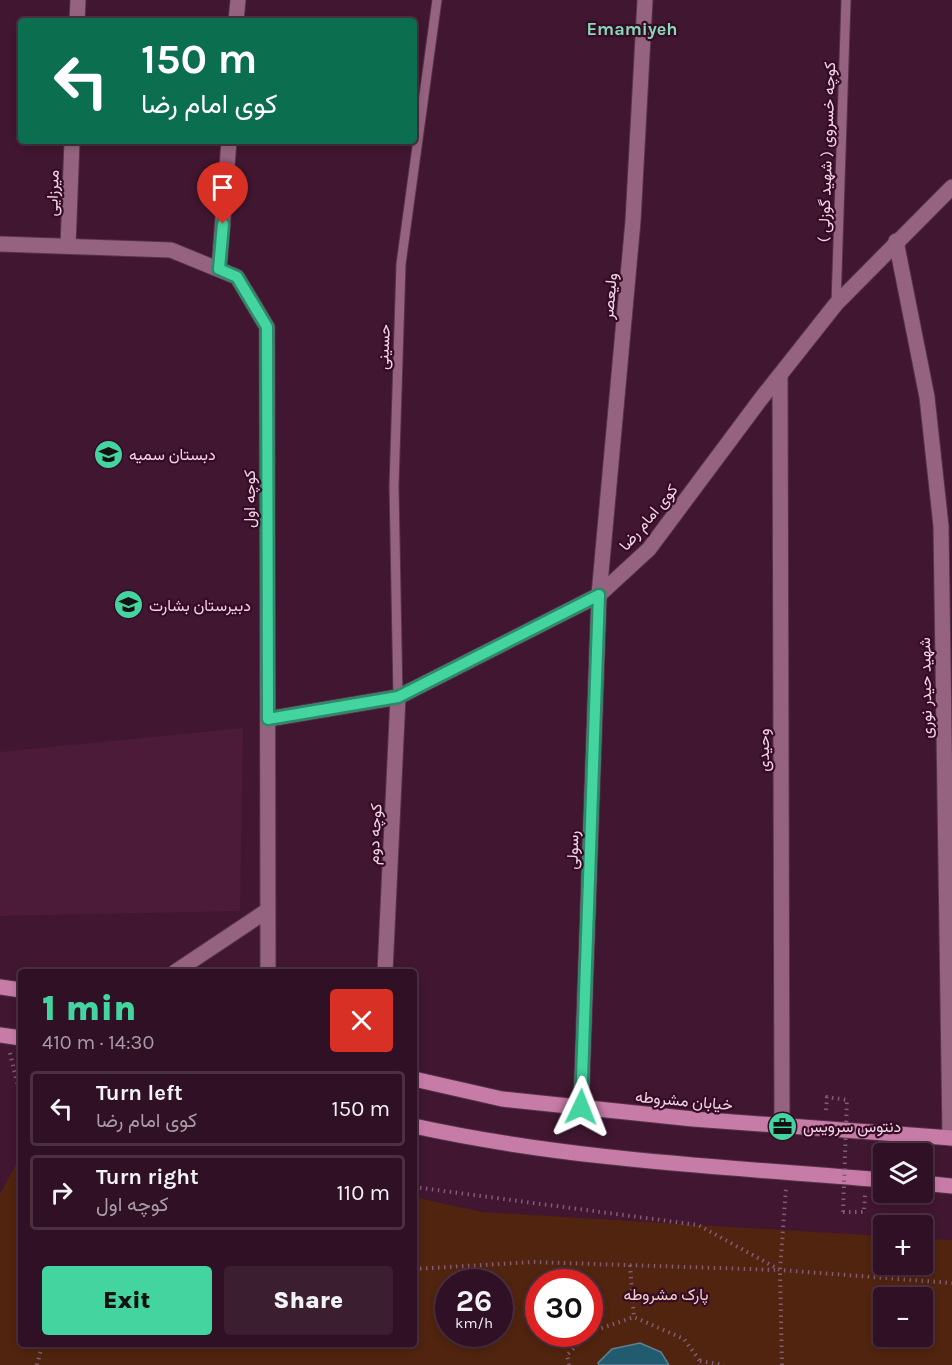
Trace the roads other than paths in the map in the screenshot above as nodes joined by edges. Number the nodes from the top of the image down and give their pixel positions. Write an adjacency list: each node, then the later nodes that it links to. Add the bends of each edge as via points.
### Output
1 (78, 0): 6 (street)
2 (238, 0): 7 (street)
3 (437, 0): 18 (lane, حسینی, via 401,264 394,486)
4 (645, 0): 17 (street, ولیعصر, via 633,221)
5 (846, 0): 15 (lane, کوچه خسروی ( شهید گوزلی ))
6 (77, 18)
7 (236, 18)
8 (72, 144): 13 (street, میرزایی)
9 (229, 144): 14 (street)
10 (952, 187): 11 (street, کوی امام رضا)
11 (896, 241): 15 (street, کوی امام رضا); 30 (street, شهید حیدر نوری, via 927,397 940,526)
12 (0, 244): 13 (street, کوچه اول)
13 (68, 246): 14 (street, کوچه اول, via 171,250)
14 (219, 269): 19 (street, کوچه اول, via 237,277 267,327)
15 (836, 304): 16 (street, کوی امام رضا)
16 (780, 375): 17 (street, کوی امام رضا, via 649,549); 28 (street, وحیدی)
17 (599, 595): 18 (street, کوی امام رضا); 27 (street, رسولی)
18 (398, 697): 19 (street, کوی امام رضا); 23 (street, کوچه دوم)
19 (268, 719): 20 (street, کوچه اول)
20 (268, 910): 21 (street); 22 (street, کوچه اول)
21 (180, 969)
22 (268, 969)
23 (385, 969)
24 (0, 987): 25 (main road)
25 (18, 990)
26 (417, 1080): 27 (main road, خیابان مشروطه, via 502,1099)
27 (581, 1107): 28 (main road, خیابان مشروطه)
28 (782, 1126): 30 (main road, خیابان مشروطه)
29 (417, 1127): 31 (main road, via 479,1140 614,1158)
30 (951, 1138)
31 (873, 1179)
32 (933, 1185): 33 (main road)
33 (952, 1186)

